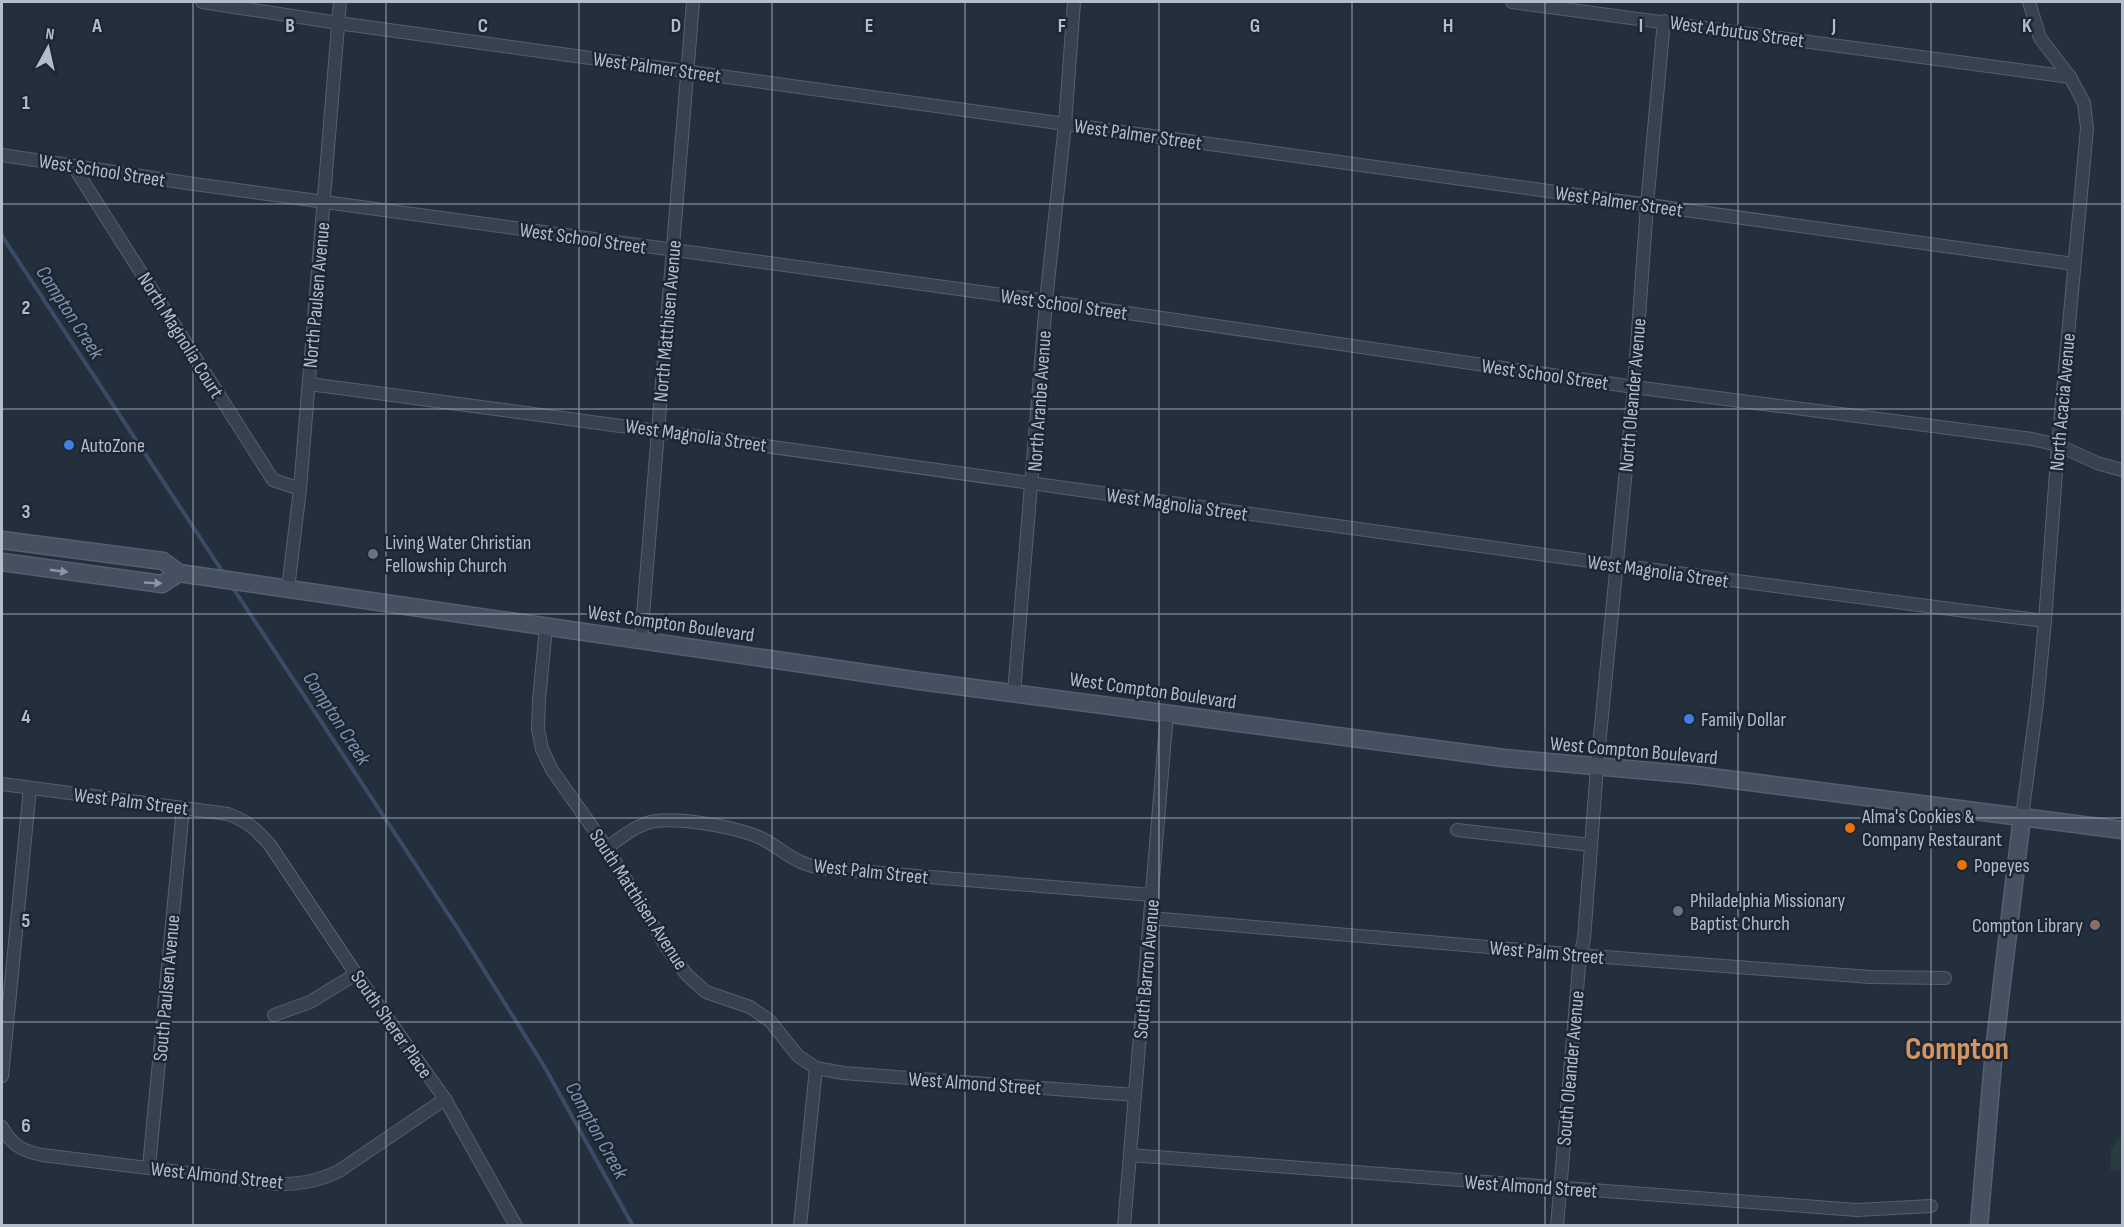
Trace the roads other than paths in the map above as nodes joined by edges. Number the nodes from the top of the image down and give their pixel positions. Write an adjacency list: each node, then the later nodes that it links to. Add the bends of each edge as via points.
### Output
1 (202, 2): 8 (street, West Palmer Street)
2 (340, 2): 8 (street, North Paulsen Avenue)
3 (693, 2): 9 (street, North Matthisen Avenue)
4 (1074, 2): 11 (street, North Aranbe Avenue)
5 (1512, 2): 7 (street, West Arbutus Street)
6 (2029, 2): 10 (street, North Acacia Avenue, via 2040,38)
7 (1664, 21): 10 (street, West Arbutus Street); 15 (street, North Oleander Avenue)
8 (338, 23): 9 (street, West Palmer Street); 14 (street, North Paulsen Avenue)
9 (688, 72): 11 (street, West Palmer Street); 16 (street, North Matthisen Avenue)
10 (2070, 77): 17 (street, North Acacia Avenue, via 2084,103 2087,128)
11 (1065, 124): 15 (street, West Palmer Street); 18 (street, North Aranbe Avenue)
12 (2, 154): 13 (street, West School Street)
13 (74, 167): 14 (street, West School Street); 25 (street, North Magnolia Court, via 273,480)
14 (324, 201): 16 (street, West School Street); 19 (street, North Paulsen Avenue)
15 (1647, 204): 17 (street, West Palmer Street); 20 (street, North Oleander Avenue)
16 (673, 250): 18 (street, West School Street); 21 (street, North Matthisen Avenue)
17 (2074, 264): 22 (street, North Acacia Avenue)
18 (1046, 301): 20 (street, West School Street); 24 (street, North Aranbe Avenue)
19 (309, 384): 21 (street, West Magnolia Street); 25 (street, North Paulsen Avenue)
20 (1634, 387): 22 (street, West School Street); 28 (street, North Oleander Avenue)
21 (658, 430): 24 (street, West Magnolia Street); 33 (street, North Matthisen Avenue)
22 (2058, 445): 23 (street, West School Street); 31 (street, North Acacia Avenue)
23 (2122, 470)
24 (1032, 483): 28 (street, West Magnolia Street); 34 (street, North Aranbe Avenue)
25 (300, 489): 30 (street, North Paulsen Avenue)
26 (2, 540): 29 (main road, West Compton Boulevard, via 163,561)
27 (2, 562): 29 (main road, West Compton Boulevard, one-way to 29, via 162,584)
28 (1616, 565): 31 (street, West Magnolia Street); 36 (street, North Oleander Avenue)
29 (179, 573): 30 (main road, West Compton Boulevard)
30 (288, 589): 32 (main road, West Compton Boulevard)
31 (2046, 621): 40 (street, North Acacia Avenue)
32 (546, 627): 33 (main road, West Compton Boulevard); 45 (street, South Matthisen Avenue, via 538,729 542,749 552,770)
33 (641, 640): 34 (main road, West Compton Boulevard)
34 (1014, 693): 35 (main road, West Compton Boulevard)
35 (1167, 713): 36 (main road, West Compton Boulevard); 46 (street, South Barron Avenue)
36 (1597, 767): 40 (main road, West Compton Boulevard, via 1695,775); 44 (street, South Oleander Avenue)
37 (2, 784): 38 (street, West Palm Street)
38 (30, 788): 39 (street, West Palm Street); 53 (street)
39 (183, 808): 41 (street, West Palm Street, via 228,814); 58 (street, South Paulsen Avenue)
40 (2022, 817): 43 (main road, West Compton Boulevard); 65 (main road)
41 (257, 830): 49 (street, South Sherer Place)
42 (1457, 830): 44 (street)
43 (2122, 830)
44 (1591, 845): 48 (street, South Oleander Avenue)
45 (607, 848): 46 (street, West Palm Street, via 631,830 663,820 742,831 819,868); 52 (street, South Matthisen Avenue, via 687,975 706,992 750,1007 770,1021 798,1056)
46 (1152, 895): 47 (street, South Barron Avenue)
47 (1150, 918): 48 (street, West Palm Street); 54 (street, South Barron Avenue)
48 (1580, 955): 50 (street, West Palm Street, via 1891,978); 59 (street, South Oleander Avenue)
49 (356, 974): 51 (street, via 310,1002); 55 (street, South Sherer Place)
50 (1945, 978)
51 (273, 1015)
52 (816, 1068): 54 (street, West Almond Street); 62 (street)
53 (2, 1076)
54 (1135, 1095): 57 (street, South Barron Avenue)
55 (446, 1099): 58 (street, West Almond Street, via 339,1171 319,1180 278,1184); 61 (street, South Sherer Place)
56 (3, 1136): 58 (street, West Almond Street, via 26,1152)
57 (1130, 1155): 59 (street, West Almond Street); 63 (street, South Barron Avenue)
58 (149, 1167)
59 (1560, 1188): 60 (street, West Almond Street, via 1857,1210); 64 (street, South Oleander Avenue)
60 (1931, 1206)
61 (516, 1226)
62 (800, 1226)
63 (1124, 1226)
64 (1557, 1226)
65 (1978, 1226)

